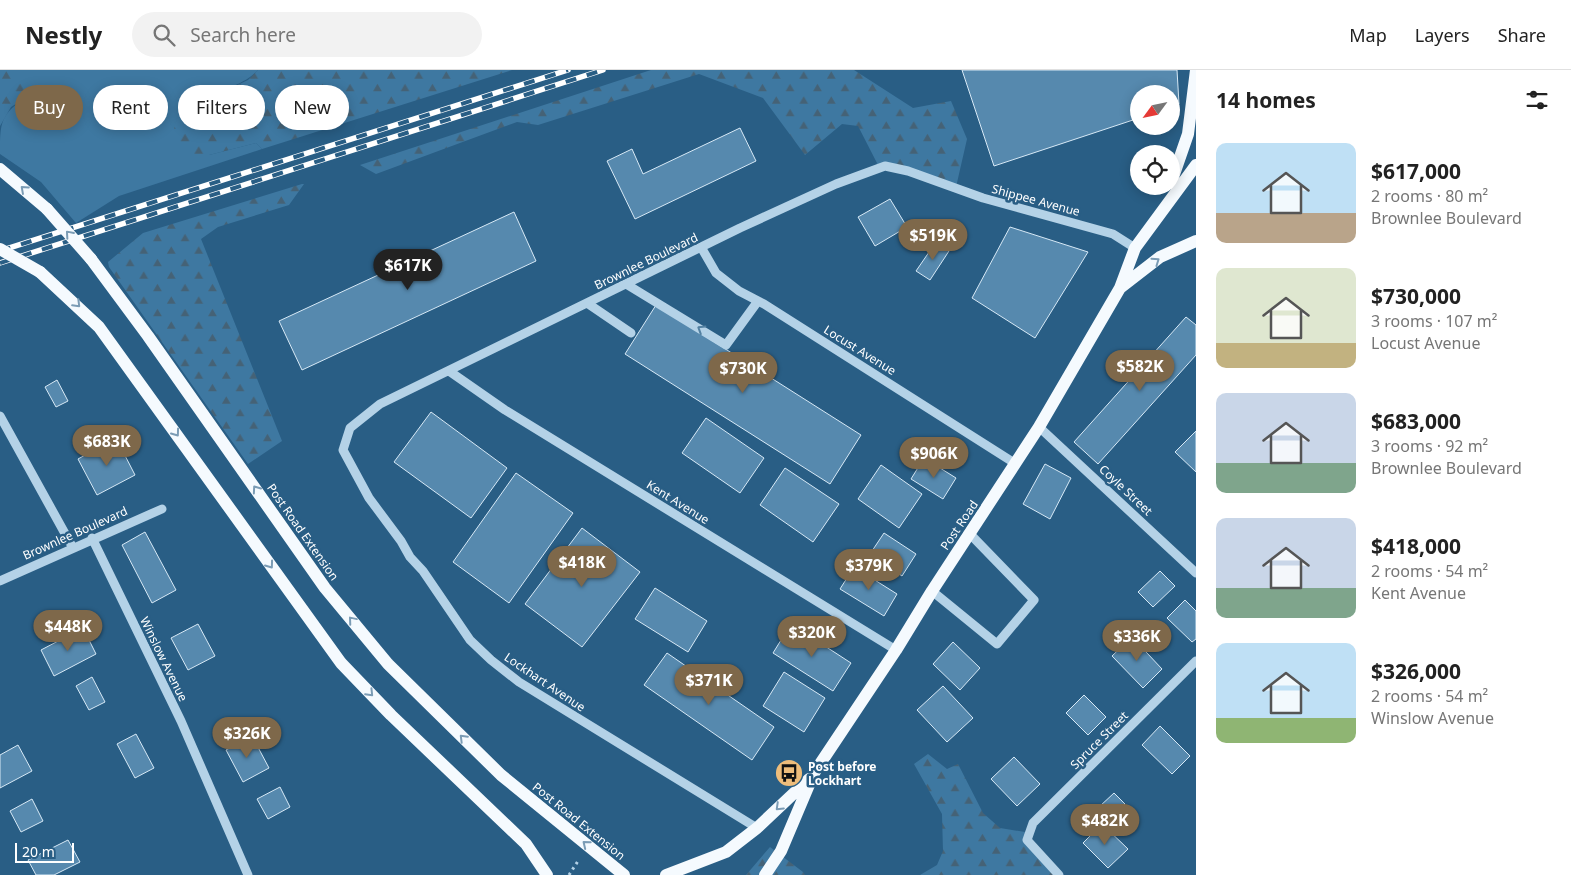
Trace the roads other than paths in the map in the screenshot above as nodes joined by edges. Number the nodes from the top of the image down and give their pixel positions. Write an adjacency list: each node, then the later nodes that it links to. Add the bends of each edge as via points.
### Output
1 (1196, 70): 2 (main road, via 1188,134)
2 (1180, 157)
3 (1196, 164): 9 (main road, Post Road)
4 (0, 169): 35 (main road, Post Road Extension, one-way to 4, bridge, via 501,775 388,664 325,588 91,259 48,209)
5 (928, 178): 8 (street, Brownlee Boulevard, via 885,166 836,184); 9 (street, Shippee Avenue, via 983,198 1113,234)
6 (1164, 195): 9 (main road)
7 (1196, 241): 12 (main road, Post Road, one-way to 7, via 1160,258)
8 (702, 247): 11 (street, Brownlee Boulevard); 13 (street, Locust Avenue, via 716,273 739,292)
9 (1135, 248): 12 (main road, Post Road)
10 (0, 249): 34 (main road, one-way to 34, bridge, via 40,272 100,327 341,663 526,844)
11 (626, 284): 13 (street, one-way to 11, via 726,345); 14 (street, Brownlee Boulevard)
12 (1120, 288): 19 (main road, Post Road)
13 (758, 301): 20 (street, Locust Avenue)
14 (587, 303): 15 (street); 16 (street, Brownlee Boulevard)
15 (631, 333)
16 (449, 371): 17 (street, Brownlee Boulevard); 28 (street, Kent Avenue, via 505,410)
17 (380, 404): 31 (street, Lockhart Avenue, via 350,428 343,450 369,498 470,640 519,682)
18 (0, 416): 24 (street)
19 (1039, 427): 20 (main road, Post Road); 25 (street, Coyle Street)
20 (1016, 464): 22 (main road, Post Road)
21 (162, 509): 23 (street, Brownlee Boulevard)
22 (970, 534): 27 (main road, Post Road); 27 (street, via 1034,600 997,644)
23 (92, 538): 24 (street, Brownlee Boulevard); 33 (street, Winslow Avenue, via 180,721)
24 (74, 548): 26 (street, Brownlee Boulevard)
25 (1196, 573)
26 (0, 581)
27 (932, 591): 28 (main road, Post Road)
28 (896, 650): 30 (main road, Post Road)
29 (1196, 661): 39 (street, Spruce Street, via 1033,823 1027,840)
30 (814, 774): 31 (main road, one-way to 31); 32 (main road)
31 (757, 828): 36 (main road, via 726,852)
32 (781, 851): 37 (main road); 38 (main road)
33 (248, 875)
34 (547, 875)
35 (624, 875)
36 (666, 875)
37 (765, 875)
38 (774, 875)
39 (1059, 875)

